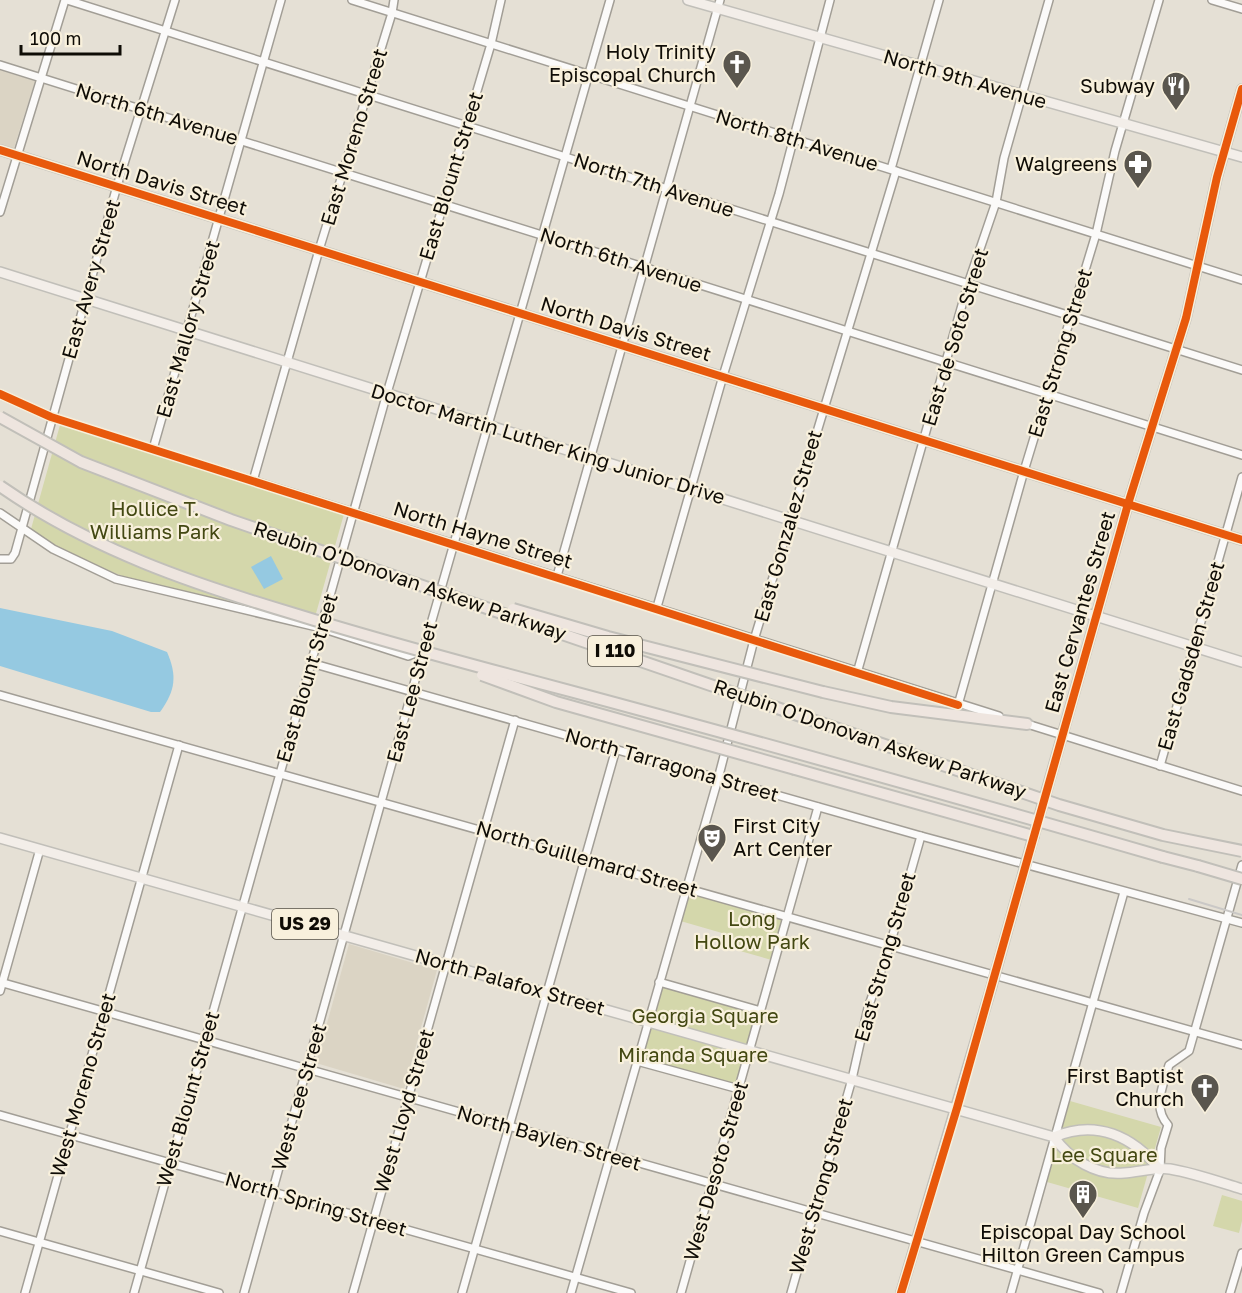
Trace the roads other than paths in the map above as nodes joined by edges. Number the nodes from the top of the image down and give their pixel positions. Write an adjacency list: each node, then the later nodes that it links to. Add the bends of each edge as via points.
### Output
1 (66, 0): 17 (street, North 7th Avenue); 24 (street)
2 (175, 0): 17 (street, East Avery Street)
3 (281, 0): 20 (street, East Mallory Street)
4 (352, 0): 16 (street, North 8th Avenue)
5 (394, 0): 16 (street, East Moreno Street)
6 (501, 0): 19 (street, East Blount Street)
7 (610, 0): 23 (street, East Lee Street)
8 (688, 0): 14 (main road, North 9th Avenue)
9 (830, 0): 18 (street)
10 (939, 0): 22 (street, East Gonzalez Street)
11 (1049, 0): 27 (street, East de Soto Street)
12 (1159, 0): 30 (street, East Strong Street)
13 (1212, 0): 15 (street)
14 (719, 4): 18 (main road, North 9th Avenue); 28 (street)
15 (1242, 9)
16 (392, 13): 19 (street, North 8th Avenue); 26 (street, East Moreno Street)
17 (166, 31): 20 (street, North 7th Avenue); 29 (street, East Avery Street)
18 (819, 37): 22 (main road, North 9th Avenue); 32 (street)
19 (491, 44): 23 (street, North 8th Avenue); 31 (street, East Blount Street)
20 (264, 62): 26 (street, North 7th Avenue); 33 (street, East Mallory Street)
21 (0, 65): 24 (street, North 6th Avenue)
22 (921, 66): 27 (main road, North 9th Avenue); 39 (street, East Gonzalez Street)
23 (589, 74): 28 (street, North 8th Avenue); 37 (street, East Lee Street)
24 (40, 78): 29 (street, North 6th Avenue); 36 (street)
25 (1242, 89): 35 (main road, East Cervantes Street)
26 (367, 94): 31 (street, North 7th Avenue); 40 (street, East Moreno Street)
27 (1022, 95): 30 (main road, North 9th Avenue); 43 (street, East de Soto Street)
28 (690, 106): 32 (street, North 8th Avenue); 42 (street)
29 (141, 109): 33 (street, North 6th Avenue); 41 (street, East Avery Street)
30 (1123, 123): 35 (main road, North 9th Avenue); 48 (street, East Strong Street)
31 (468, 126): 37 (street, North 7th Avenue); 44 (street, East Blount Street)
32 (794, 139): 39 (street, North 8th Avenue); 47 (street)
33 (241, 141): 40 (street, North 6th Avenue); 46 (street, East Mallory Street)
34 (0, 150): 36 (main road, North Davis Street)
35 (1224, 152): 38 (main road, North 9th Avenue); 53 (main road, East Cervantes Street)
36 (16, 154): 41 (main road, North Davis Street); 45 (street)
37 (566, 157): 42 (street, North 7th Avenue); 49 (street, East Lee Street)
38 (1242, 157)
39 (894, 170): 43 (street, North 8th Avenue); 51 (street, East Gonzalez Street)
40 (343, 172): 44 (street, North 6th Avenue); 50 (street, East Moreno Street)
41 (117, 186): 46 (main road, North Davis Street); 58 (street, East Avery Street)
42 (667, 189): 47 (street, North 7th Avenue); 52 (street)
43 (996, 202): 48 (street, North 8th Avenue); 57 (street, East de Soto Street)
44 (443, 204): 49 (street, North 6th Avenue); 56 (street, East Blount Street)
45 (0, 212)
46 (219, 218): 50 (main road, North Davis Street); 62 (street, East Mallory Street)
47 (771, 222): 51 (street, North 7th Avenue); 59 (street)
48 (1096, 234): 53 (street, North 8th Avenue); 61 (street, East Strong Street)
49 (543, 235): 52 (street, North 6th Avenue); 60 (street, East Lee Street)
50 (319, 250): 56 (main road, North Davis Street); 66 (street, East Moreno Street)
51 (871, 253): 57 (street, North 7th Avenue); 63 (street, East Gonzalez Street)
52 (645, 267): 59 (street, North 6th Avenue); 64 (street)
53 (1197, 267): 55 (street, North 8th Avenue); 65 (main road, East Cervantes Street)
54 (0, 272): 58 (main road, Doctor Martin Luther King Junior Drive)
55 (1242, 280)
56 (419, 281): 60 (main road, North Davis Street); 71 (street, East Blount Street)
57 (968, 284): 61 (street, North 7th Avenue); 67 (street, East de Soto Street)
58 (85, 298): 62 (main road, Doctor Martin Luther King Junior Drive); 75 (street, East Avery Street)
59 (746, 299): 63 (street, North 6th Avenue); 69 (street)
60 (521, 313): 64 (main road, North Davis Street); 76 (street, East Lee Street)
61 (1071, 316): 65 (street, North 7th Avenue); 72 (street, East Strong Street)
62 (187, 331): 66 (main road, Doctor Martin Luther King Junior Drive); 79 (street, East Mallory Street)
63 (846, 331): 67 (street, North 6th Avenue); 73 (street, East Gonzalez Street)
64 (622, 345): 69 (main road, North Davis Street); 81 (street)
65 (1177, 349): 68 (street, North 7th Avenue); 77 (main road, East Cervantes Street)
66 (288, 362): 71 (main road, Doctor Martin Luther King Junior Drive); 84 (street, East Moreno Street)
67 (946, 362): 72 (street, North 6th Avenue); 78 (street, East de Soto Street)
68 (1242, 370)
69 (723, 376): 73 (main road, North Davis Street); 86 (street)
70 (0, 393): 75 (street, North Hayne Street)
71 (387, 393): 76 (main road, Doctor Martin Luther King Junior Drive); 88 (street, East Blount Street)
72 (1047, 394): 77 (street, North 6th Avenue); 82 (street, East Strong Street)
73 (823, 408): 78 (main road, North Davis Street); 90 (street, East Gonzalez Street)
74 (0, 417): 97 (highway, Reubin O'Donovan Askew Parkway / I 110, bridge, via 117,478)
75 (51, 417): 79 (street, North Hayne Street); 91 (street, East Avery Street)
76 (489, 425): 81 (main road, Doctor Martin Luther King Junior Drive); 94 (street, East Lee Street)
77 (1152, 427): 80 (street, North 6th Avenue); 87 (main road, East Cervantes Street)
78 (924, 440): 82 (main road, North Davis Street); 95 (street, East de Soto Street)
79 (153, 449): 84 (street, North Hayne Street)
80 (1242, 455)
81 (590, 457): 86 (main road, Doctor Martin Luther King Junior Drive); 98 (street)
82 (1024, 471): 87 (main road, North Davis Street); 99 (street, East Strong Street)
83 (1242, 477): 92 (street, East Gadsden Street)
84 (253, 481): 88 (street, North Hayne Street)
85 (0, 486): 106 (highway, Reubin O'Donovan Askew Parkway, bridge, via 78,533 134,560 211,589)
86 (691, 489): 90 (main road, Doctor Martin Luther King Junior Drive); 100 (street)
87 (1128, 504): 92 (main road, North Davis Street); 101 (main road, East Cervantes Street)
88 (354, 512): 94 (street, North Hayne Street); 102 (street, East Blount Street)
89 (0, 513): 91 (street)
90 (790, 520): 95 (main road, Doctor Martin Luther King Junior Drive); 103 (street, East Gonzalez Street)
91 (22, 528): 96 (street, East Avery Street, via 15,554 11,559); 102 (street, via 74,561 116,579)
92 (1226, 535): 93 (main road, North Davis Street); 105 (street, East Gadsden Street)
93 (1242, 540)
94 (456, 543): 98 (street, North Hayne Street); 104 (street, East Lee Street)
95 (892, 552): 99 (main road, Doctor Martin Luther King Junior Drive); 109 (street, East de Soto Street)
96 (0, 559)
97 (389, 574): 114 (highway, bridge, via 597,634 823,692 891,707); 129 (highway, Reubin O'Donovan Askew Parkway / I 110, bridge, via 1069,808 1163,835)
98 (557, 576): 100 (street, North Hayne Street)
99 (992, 584): 101 (main road, Doctor Martin Luther King Junior Drive); 112 (street, East Strong Street)
100 (657, 607): 103 (street, North Hayne Street)
101 (1096, 616): 105 (main road, Doctor Martin Luther King Junior Drive); 115 (main road, East Cervantes Street)
102 (321, 628): 104 (street, via 408,656); 108 (street, East Blount Street)
103 (754, 640): 109 (street, North Hayne Street); 120 (street, East Gonzalez Street)
104 (426, 641): 110 (street, East Lee Street)
105 (1194, 647): 107 (main road, Doctor Martin Luther King Junior Drive); 118 (street, East Gadsden Street)
106 (422, 653): 126 (highway, bridge, via 556,702); 132 (highway, Reubin O'Donovan Askew Parkway, bridge)
107 (1242, 662)
108 (311, 663): 110 (street, North Tarragona Street); 119 (street, East Blount Street)
109 (857, 673): 112 (street, North Hayne Street)
110 (413, 692): 113 (street, North Tarragona Street); 122 (street, East Lee Street)
111 (0, 695): 116 (street, North Guillemard Street)
112 (958, 705): 114 (street, North Hayne Street)
113 (515, 720): 117 (street, North Tarragona Street); 124 (street, West Lloyd Street)
114 (1027, 724): 115 (street, North Hayne Street)
115 (1062, 735): 118 (street, North Hayne Street); 126 (main road, East Cervantes Street)
116 (179, 745): 119 (street, North Guillemard Street); 134 (street)
117 (615, 749): 120 (street, North Tarragona Street); 130 (street)
118 (1160, 766): 121 (street, North Hayne Street)
119 (280, 773): 122 (street, North Guillemard Street); 138 (street, East Blount Street)
120 (718, 779): 123 (street, North Tarragona Street); 136 (street, East Gonzalez Street)
121 (1242, 791)
122 (382, 802): 124 (street, North Guillemard Street); 142 (street, East Lee Street)
123 (818, 807): 125 (street, North Tarragona Street); 139 (street)
124 (484, 830): 130 (street, North Guillemard Street); 144 (street, West Lloyd Street)
125 (921, 836): 137 (street, North Tarragona Street); 143 (street, East Strong Street)
126 (1033, 836): 161 (main road, East Cervantes Street, bridge)
127 (0, 838): 128 (main road, North Palafox Street / US 29)
128 (40, 849): 134 (main road, North Palafox Street / US 29); 146 (street)
129 (1242, 851)
130 (585, 859): 136 (street, North Guillemard Street); 147 (street)
131 (1242, 865): 140 (street)
132 (1198, 866): 133 (highway, Reubin O'Donovan Askew Parkway, bridge); 135 (highway, bridge)
133 (1242, 871)
134 (141, 877): 138 (main road, North Palafox Street / US 29); 150 (street, West Moreno Street)
135 (1242, 879)
136 (686, 888): 139 (street, North Guillemard Street); 145 (street, East Gonzalez Street)
137 (1124, 892): 140 (street, North Tarragona Street); 148 (street)
138 (242, 906): 142 (main road, North Palafox Street / US 29); 153 (street, West Blount Street)
139 (788, 916): 143 (street, North Guillemard Street); 149 (street)
140 (1226, 919): 141 (street, North Tarragona Street); 152 (street)
141 (1242, 923)
142 (344, 935): 144 (main road, North Palafox Street / US 29); 157 (street, West Lee Street)
143 (890, 945): 148 (street, North Guillemard Street); 158 (street, East Strong Street, via 868,1008)
144 (446, 964): 147 (main road, North Palafox Street / US 29); 160 (street, West Lloyd Street)
145 (659, 982): 149 (street); 151 (street, East Gonzalez Street)
146 (1, 985): 150 (street, North Baylen Street)
147 (546, 992): 151 (main road, North Palafox Street / US 29); 163 (street)
148 (1093, 1003): 152 (street, North Guillemard Street); 165 (street)
149 (761, 1011): 155 (street)
150 (104, 1012): 153 (street, North Baylen Street); 164 (street, West Moreno Street)
151 (648, 1021): 155 (main road, North Palafox Street / US 29); 156 (street, East Gonzalez Street)
152 (1194, 1031): 154 (street, North Guillemard Street); 168 (street, via 1189,1051 1168,1065 1158,1106 1167,1125)
153 (205, 1041): 157 (street, North Baylen Street); 167 (street, West Blount Street)
154 (1242, 1045)
155 (750, 1050): 158 (main road, North Palafox Street / US 29); 159 (street, West Desoto Street)
156 (637, 1061): 159 (street); 166 (street, East Gonzalez Street)
157 (307, 1069): 160 (street, North Baylen Street); 171 (street, West Lee Street)
158 (852, 1079): 161 (main road, North Palafox Street / US 29); 172 (street, West Strong Street)
159 (739, 1089): 169 (street, West Desoto Street)
160 (408, 1098): 163 (street, North Baylen Street); 173 (street, West Lloyd Street)
161 (957, 1108): 165 (main road, North Palafox Street); 175 (main road, East Cervantes Street)
162 (0, 1115): 164 (street, North Spring Street)
163 (509, 1126): 166 (street, North Baylen Street); 177 (street)
164 (69, 1134): 167 (street, North Spring Street); 176 (street, West Moreno Street)
165 (1054, 1137): 168 (main road, North Palafox Street, via 1061,1147 1094,1169 1118,1174); 168 (main road, North Palafox Street, via 1068,1131 1109,1131 1148,1154); 179 (street)
166 (610, 1155): 169 (street, North Baylen Street); 181 (street, East Gonzalez Street)
167 (170, 1163): 171 (street, North Spring Street); 180 (street, West Blount Street)
168 (1160, 1170): 170 (main road, North Palafox Street, via 1169,1169); 195 (street)
169 (712, 1184): 172 (street, North Baylen Street); 190 (street, West Desoto Street)
170 (1242, 1189)
171 (272, 1192): 173 (street, North Spring Street); 185 (street, West Lee Street)
172 (814, 1212): 175 (street, North Baylen Street); 191 (street, West Strong Street)
173 (373, 1220): 177 (street, North Spring Street); 186 (street, West Lloyd Street)
174 (0, 1231): 176 (street)
175 (915, 1241): 179 (street, North Baylen Street); 192 (main road, East Cervantes Street)
176 (39, 1242): 180 (street); 182 (street, West Moreno Street)
177 (474, 1249): 181 (street, North Spring Street); 187 (street)
178 (1242, 1252): 196 (street)
179 (1017, 1270): 193 (street); 194 (street, North Baylen Street)
180 (140, 1271): 183 (street, West Blount Street); 184 (street)
181 (576, 1277): 188 (street, East Gonzalez Street); 189 (street, North Spring Street)
182 (25, 1293)
183 (134, 1293)
184 (219, 1293)
185 (244, 1293)
186 (353, 1293)
187 (462, 1293)
188 (572, 1293)
189 (631, 1293)
190 (681, 1293)
191 (791, 1293)
192 (901, 1293)
193 (1011, 1293)
194 (1099, 1293)
195 (1121, 1293)
196 (1230, 1293)

